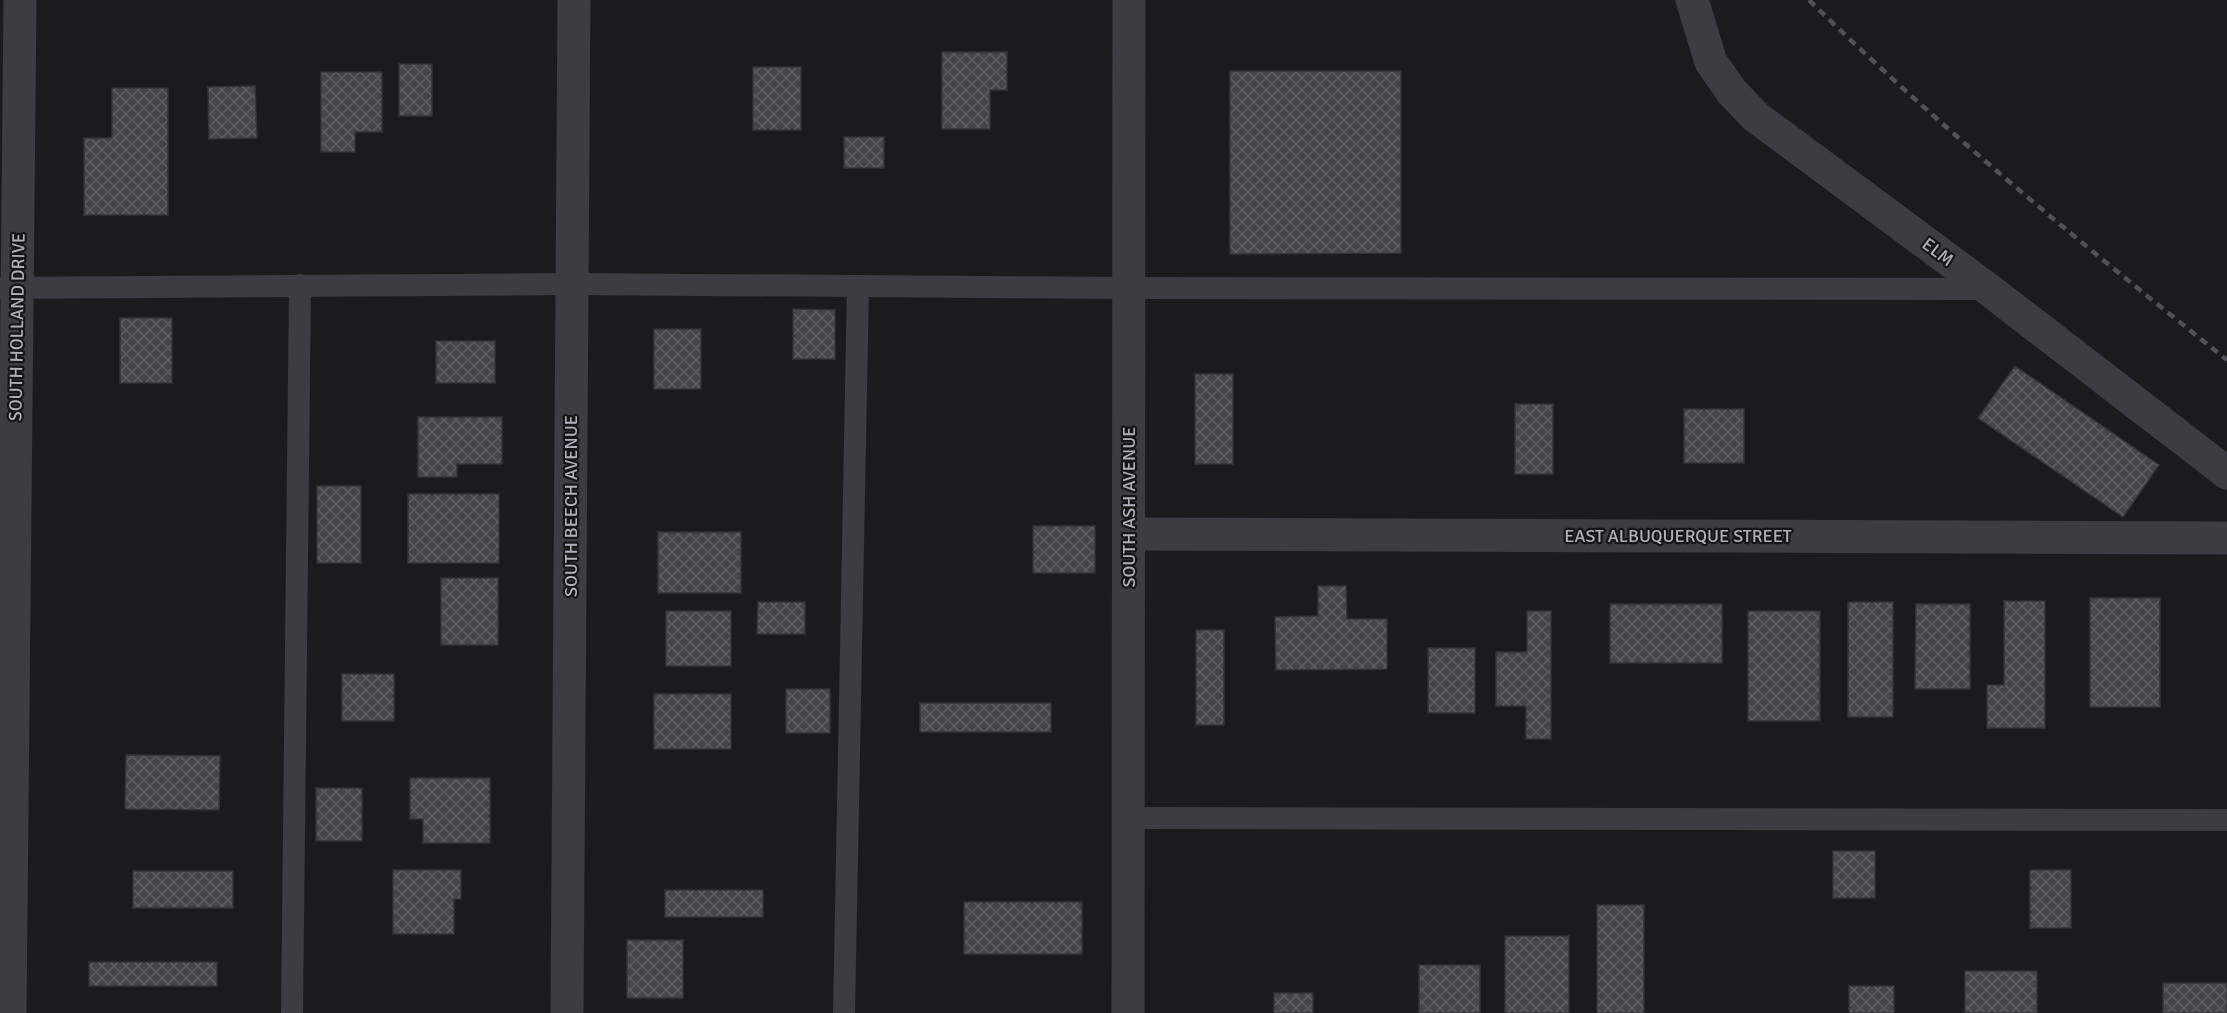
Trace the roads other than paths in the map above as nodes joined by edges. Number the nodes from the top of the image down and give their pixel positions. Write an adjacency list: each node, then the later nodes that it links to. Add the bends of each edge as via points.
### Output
1 (20, 0): 8 (street, SOUTH HOLLAND DRIVE)
2 (574, 0): 5 (street, SOUTH BEECH AVENUE)
3 (1129, 0): 9 (street, SOUTH ASH AVENUE)
4 (1692, 0): 10 (street, ELM, via 1711,62 1756,117)
5 (572, 284): 6 (lane); 7 (lane); 18 (street, SOUTH BEECH AVENUE)
6 (300, 285): 8 (lane); 17 (lane)
7 (858, 286): 9 (lane); 19 (lane)
8 (9, 288): 16 (street, SOUTH HOLLAND DRIVE)
9 (1129, 288): 10 (lane); 12 (street, SOUTH ASH AVENUE)
10 (1988, 289): 11 (street, ELM)
11 (2227, 473)
12 (1129, 534): 13 (street, EAST ALBUQUERQUE STREET); 14 (street, SOUTH ASH AVENUE)
13 (2227, 538)
14 (1128, 818): 15 (lane); 20 (street, SOUTH ASH AVENUE)
15 (2227, 820)
16 (10, 1013)
17 (292, 1013)
18 (567, 1013)
19 (844, 1013)
20 (1128, 1013)

